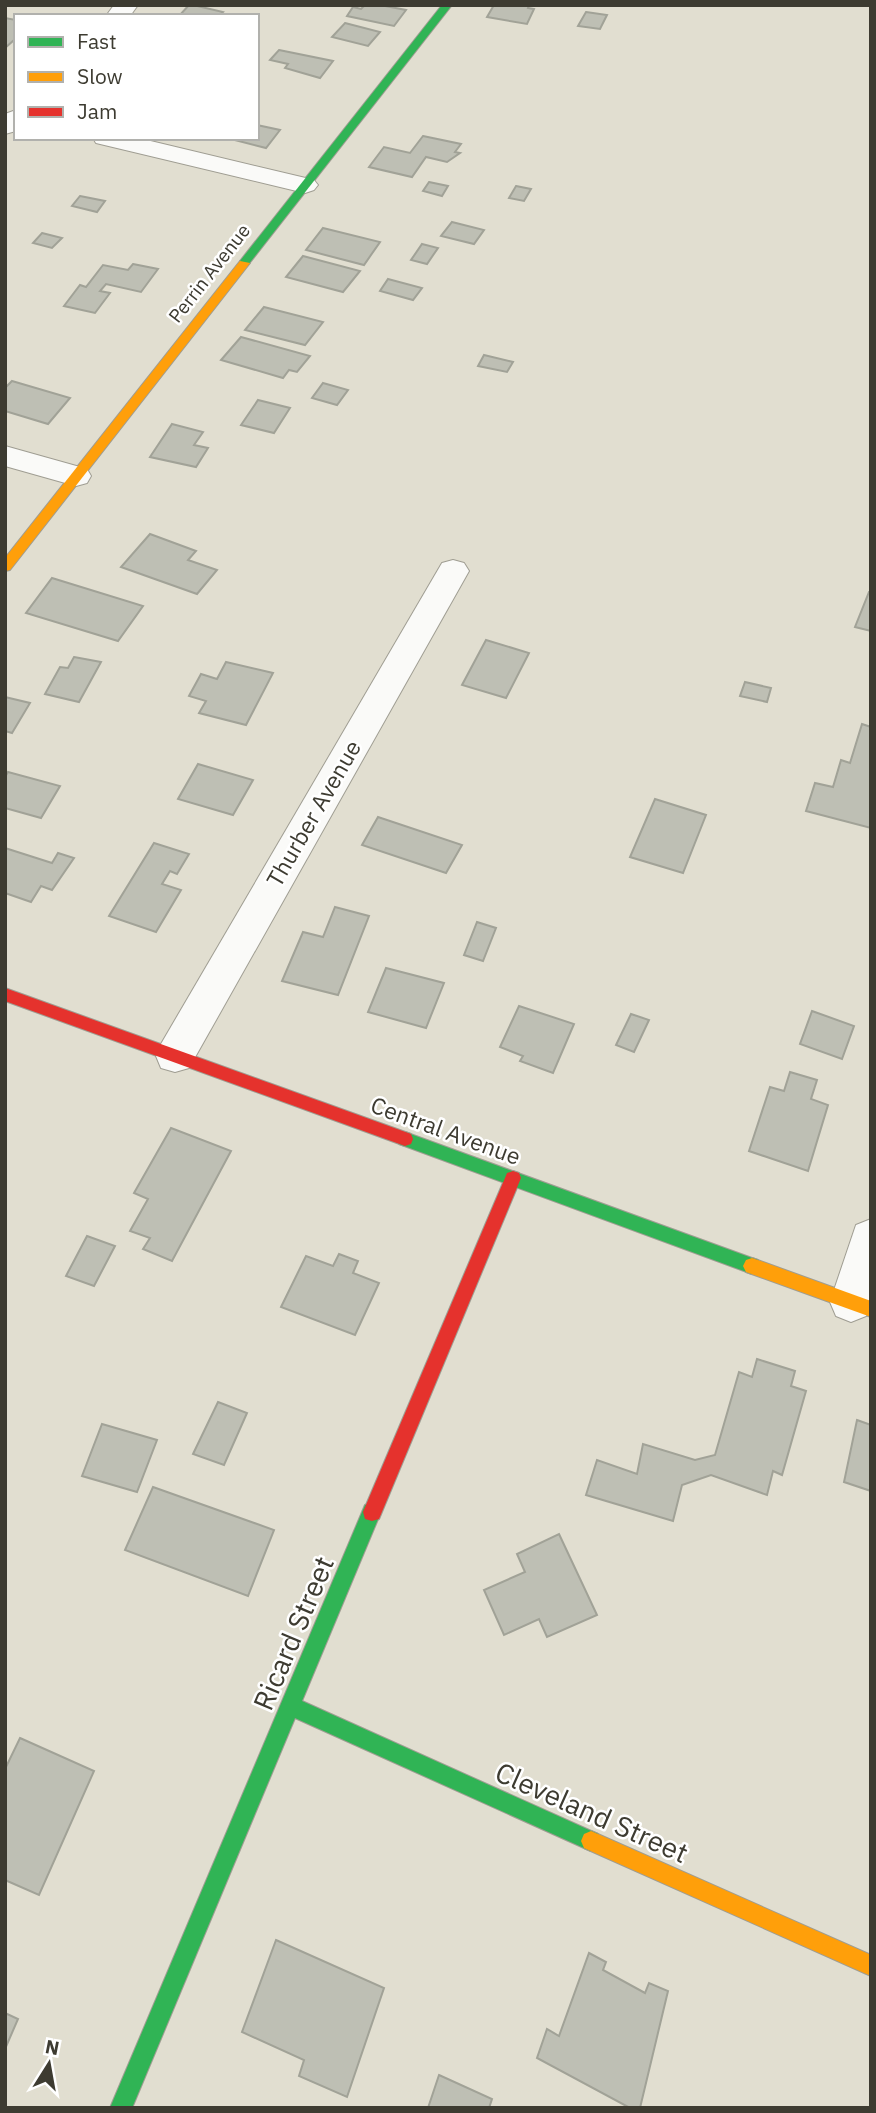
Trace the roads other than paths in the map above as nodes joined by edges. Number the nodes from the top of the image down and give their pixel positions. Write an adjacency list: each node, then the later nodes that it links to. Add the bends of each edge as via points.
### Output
1 (446, 5): 3 (street, Perrin Avenue)
2 (113, 140): 3 (street)
3 (304, 186): 5 (street, Perrin Avenue)
4 (5, 456): 5 (street)
5 (76, 476): 6 (street, Perrin Avenue)
6 (5, 567)
7 (453, 571): 9 (street, Thurber Avenue)
8 (9, 1002): 9 (street, Central Avenue)
9 (175, 1056): 10 (street, Central Avenue)
10 (513, 1178): 12 (street, Central Avenue); 13 (street, Ricard Street)
11 (871, 1238): 12 (street)
12 (861, 1306)
13 (291, 1706): 14 (street, Cleveland Street); 15 (street, Ricard Street)
14 (871, 1966)
15 (121, 2108)

